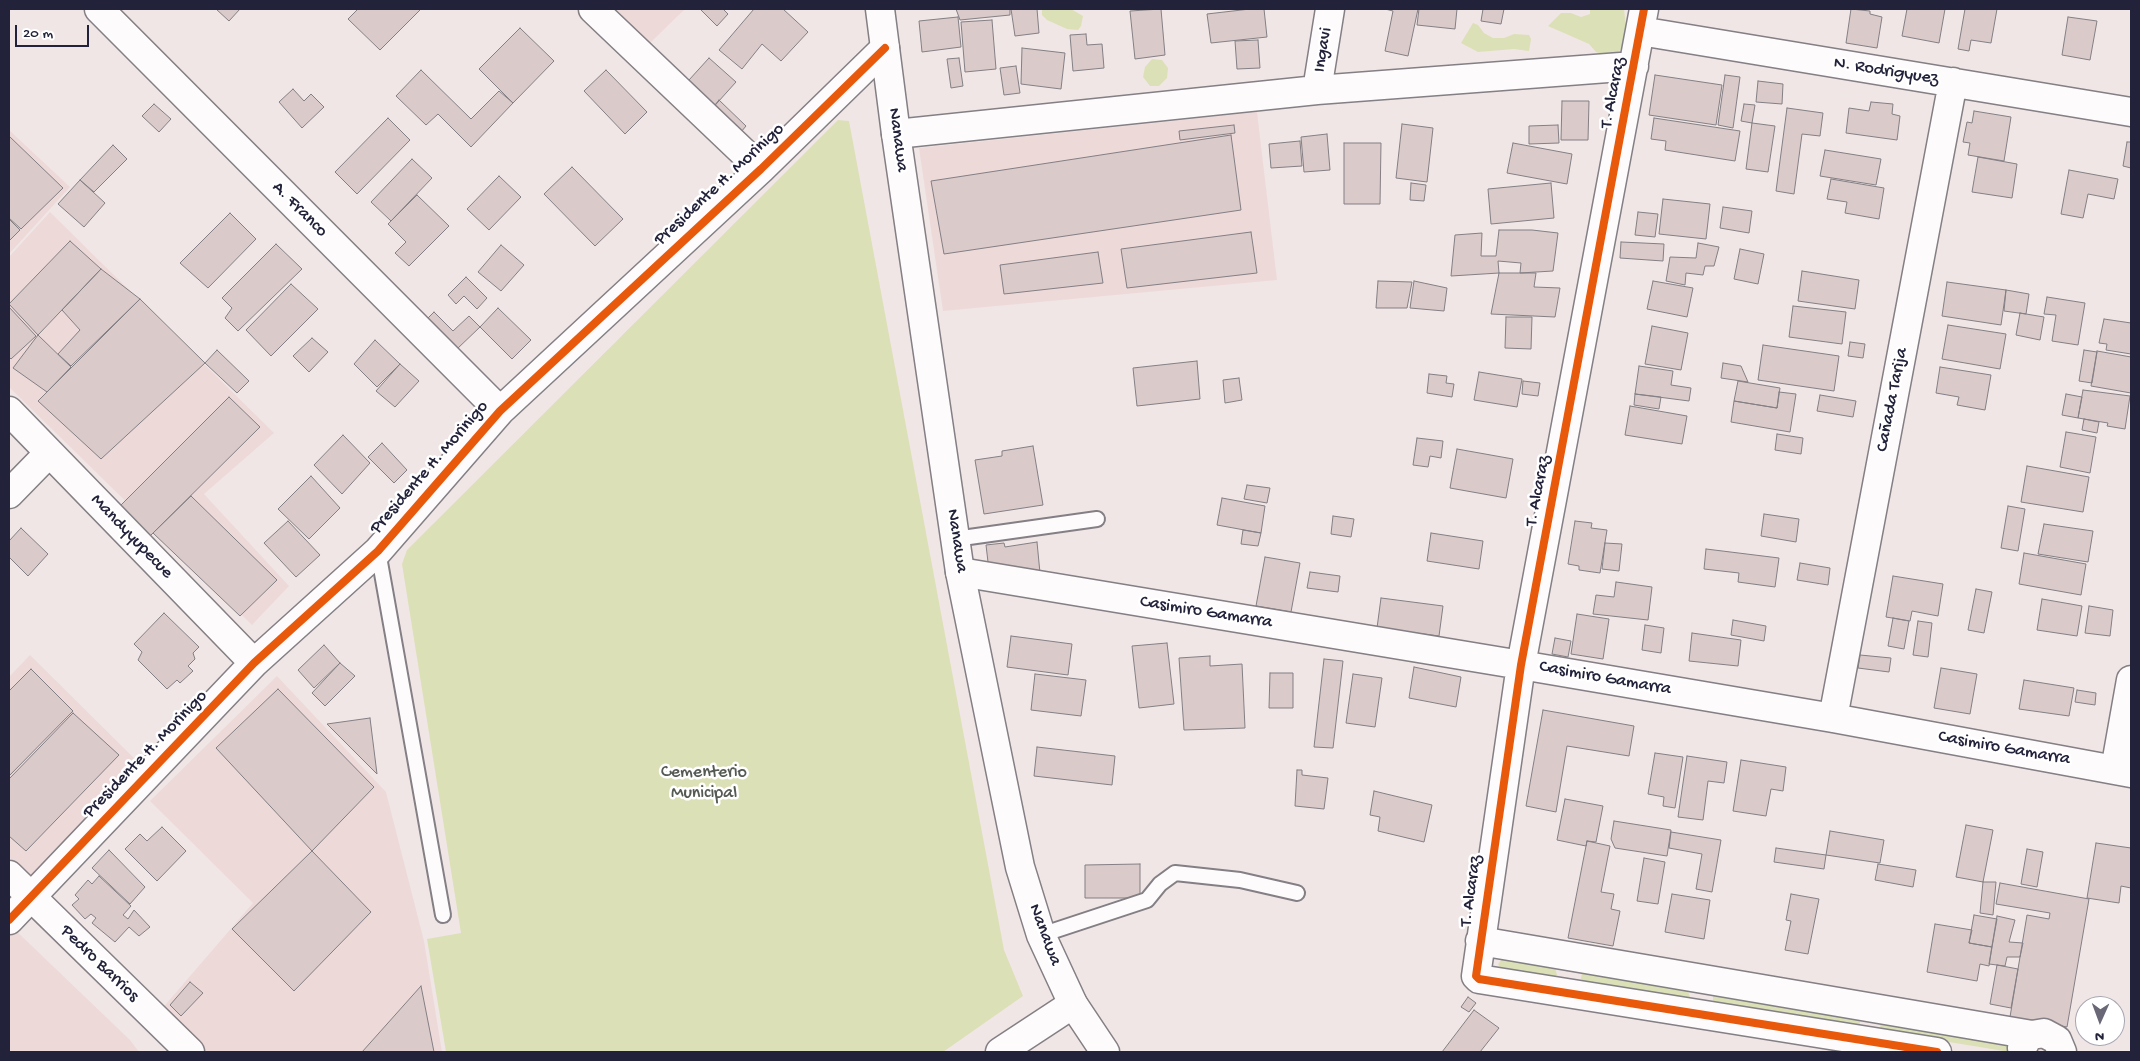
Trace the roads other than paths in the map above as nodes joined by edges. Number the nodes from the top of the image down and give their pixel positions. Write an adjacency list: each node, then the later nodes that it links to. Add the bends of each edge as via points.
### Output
1 (99, 9): 13 (street, A. Franco)
2 (593, 9): 12 (street)
3 (880, 9): 6 (street, Nanawa)
4 (1330, 9): 9 (street, Ingavi)
5 (1642, 20): 7 (street, T. Alcaraz); 8 (street, N. Rodrigyuez)
6 (885, 48): 11 (street, Nanawa); 12 (street, Presidente H. Morinigo)
7 (1634, 66): 9 (street); 22 (street, T. Alcaraz)
8 (1953, 82): 10 (street, N. Rodrigyuez); 24 (street, Cañada Tarija)
9 (1317, 90): 11 (street)
10 (2131, 112)
11 (896, 134): 18 (street, Nanawa)
12 (761, 169): 13 (street, Presidente H. Morinigo)
13 (500, 410): 19 (street, Presidente H. Morinigo)
14 (9, 411): 15 (street, Mandyyupecue)
15 (49, 453): 16 (street); 21 (street, Mandyyupecue)
16 (9, 494)
17 (1097, 519): 18 (lane)
18 (955, 539): 20 (street, Nanawa)
19 (378, 550): 21 (street, Presidente H. Morinigo); 29 (lane)
20 (960, 572): 22 (street, Casimiro Gamarra); 31 (street, Nanawa, via 1020,867)
21 (254, 663): 28 (street, Presidente H. Morinigo)
22 (1521, 665): 24 (street, Casimiro Gamarra); 32 (street, T. Alcaraz)
23 (2131, 680): 25 (street)
24 (1833, 718): 25 (street, Casimiro Gamarra)
25 (2123, 771)
26 (9, 875): 28 (street, Pedro Barrios)
27 (1297, 893): 31 (lane, via 1240,880 1175,873 1147,900)
28 (31, 898): 30 (street, Presidente H. Morinigo); 39 (street, Pedro Barrios)
29 (443, 915)
30 (9, 920)
31 (1041, 935): 36 (street, Nanawa)
32 (1480, 941): 33 (street); 35 (street, T. Alcaraz, via 1476,976 1479,979)
33 (1571, 956): 34 (street); 35 (street)
34 (1703, 979): 37 (street); 38 (street)
35 (1565, 992): 37 (street)
36 (1073, 1004): 40 (street); 41 (street, Nanawa)
37 (1697, 1014): 42 (street)
38 (2027, 1044): 43 (street, via 2044,1033 2051,1035)
39 (190, 1052)
40 (1000, 1052)
41 (1105, 1052)
42 (1937, 1052)
43 (2062, 1052)

